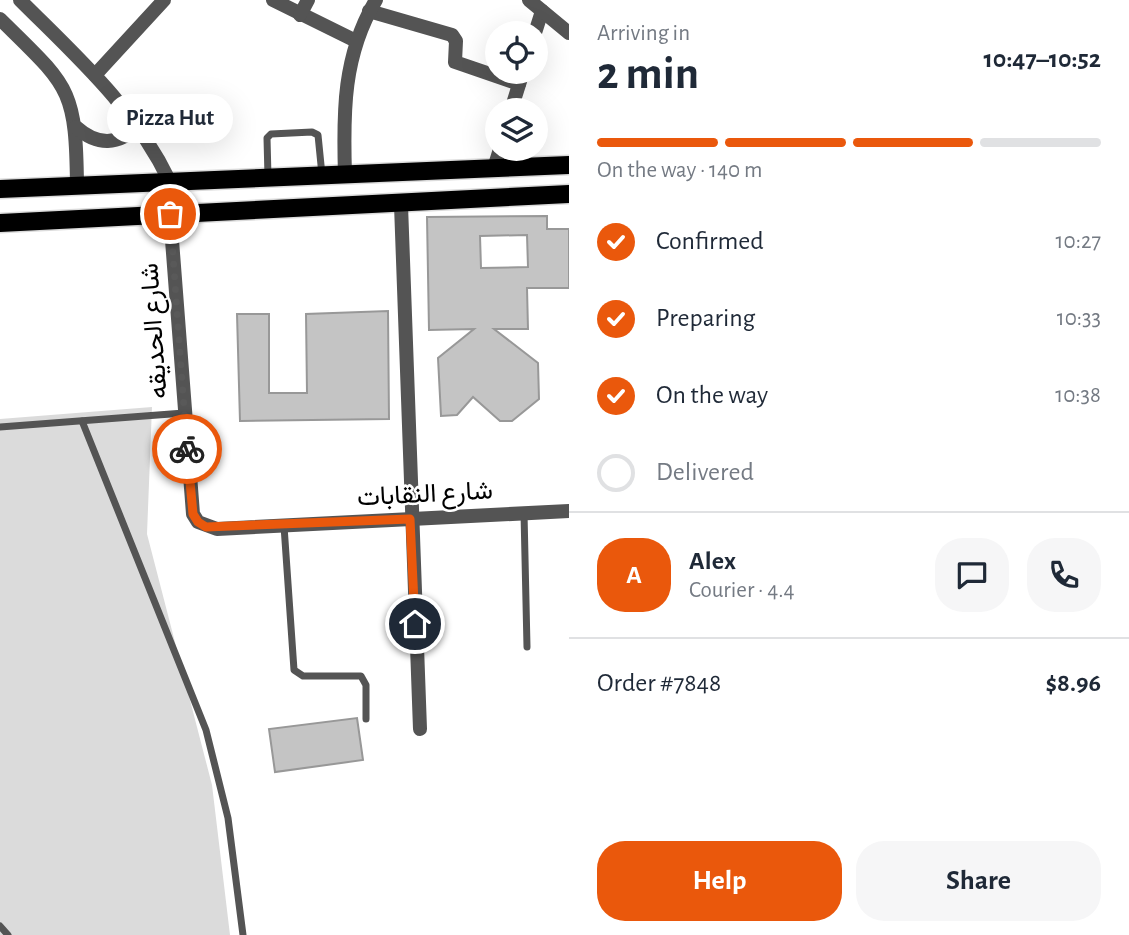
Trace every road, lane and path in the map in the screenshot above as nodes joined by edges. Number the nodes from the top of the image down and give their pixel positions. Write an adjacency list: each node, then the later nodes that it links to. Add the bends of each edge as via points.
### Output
1 (20, 0): 14 (street)
2 (164, 0): 14 (street)
3 (273, 0): 8 (street)
4 (308, 0): 8 (street)
5 (529, 0): 7 (street)
6 (373, 6): 12 (street); 13 (street, via 449,34 456,41 455,62)
7 (542, 11): 10 (street); 11 (street)
8 (300, 15): 12 (street)
9 (0, 19): 16 (street, via 61,82)
10 (539, 21)
11 (568, 31)
12 (356, 41): 20 (street, via 345,92)
13 (485, 69)
14 (95, 75): 15 (street)
15 (139, 125): 16 (street, via 129,136 115,141 94,139); 23 (street)
16 (76, 127): 24 (street)
17 (496, 161): 19 (street)
18 (569, 165): 19 (main road)
19 (494, 168): 20 (main road)
20 (345, 174): 21 (main road)
21 (322, 176): 22 (main road); 22 (lane, via 319,138 312,132 268,135)
22 (268, 177): 23 (main road)
23 (170, 182): 24 (main road)
24 (77, 186): 25 (main road)
25 (0, 189)
26 (569, 194): 27 (main road)
27 (401, 205): 28 (main road); 35 (street)
28 (170, 214): 29 (main road); 30 (street, شارع الحديقه)
29 (0, 223)
30 (184, 414): 31 (lane); 36 (street, شارع الحديقه, via 193,514 198,522 217,528)
31 (82, 421): 32 (lane); 42 (lane, via 206,730 228,818)
32 (0, 427)
33 (569, 511): 34 (street, شارع النقابات)
34 (524, 513): 35 (street, شارع النقابات); 37 (lane)
35 (410, 519): 36 (street, شارع النقابات); 39 (street)
36 (284, 525): 38 (lane, via 294,670 303,676 361,676 366,685)
37 (527, 647)
38 (366, 719)
39 (420, 729)
40 (0, 926): 41 (lane)
41 (8, 935)
42 (243, 935)

